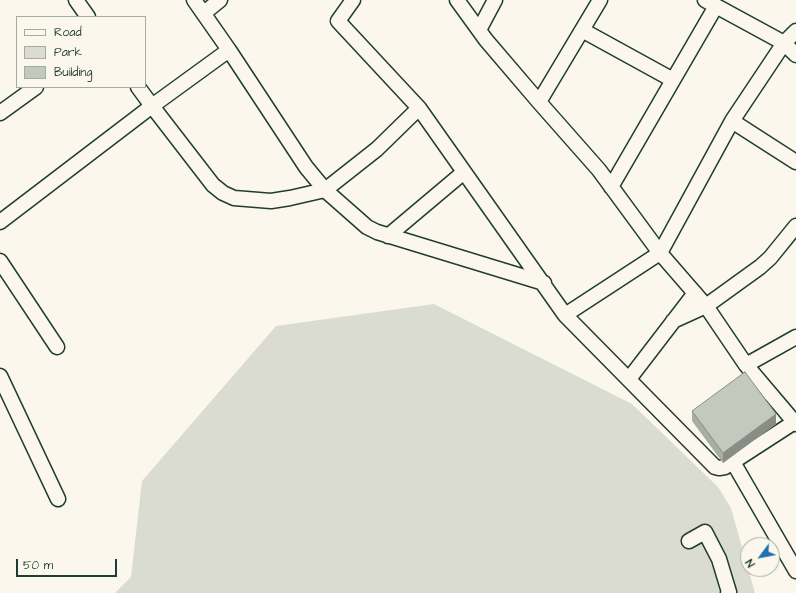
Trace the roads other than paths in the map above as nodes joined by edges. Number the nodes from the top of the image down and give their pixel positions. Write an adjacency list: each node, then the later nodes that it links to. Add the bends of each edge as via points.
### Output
1 (76, 0): 10 (street)
2 (194, 0): 9 (street)
3 (220, 0): 9 (street)
4 (353, 0): 22 (street, via 338,21)
5 (457, 0): 11 (street)
6 (495, 0): 11 (street)
7 (600, 0): 12 (street)
8 (710, 3): 14 (street); 17 (street)
9 (204, 13): 15 (street)
10 (87, 16)
11 (479, 30): 20 (street)
12 (582, 30): 17 (street); 20 (street)
13 (796, 31): 14 (street)
14 (784, 43): 16 (street); 24 (street)
15 (229, 50): 21 (street); 28 (street, via 306,167)
16 (796, 55)
17 (673, 80): 27 (street)
18 (35, 88): 23 (street)
19 (139, 88): 21 (street)
20 (539, 102): 27 (street)
21 (152, 106): 28 (street, via 213,185 223,193 234,198 272,201); 29 (street)
22 (419, 108): 26 (street); 28 (street, via 377,149)
23 (0, 113)
24 (732, 121): 25 (street); 32 (street)
25 (796, 162)
26 (464, 172): 31 (street); 34 (street)
27 (611, 187): 32 (street)
28 (325, 190): 31 (street, via 367,227)
29 (0, 222)
30 (796, 226): 36 (street, via 765,262)
31 (388, 236): 34 (street)
32 (660, 253): 35 (street); 37 (street)
33 (0, 261): 40 (street)
34 (544, 283): 37 (street)
35 (695, 293): 36 (street); 38 (street)
36 (706, 306): 38 (street); 41 (street)
37 (565, 315): 43 (street)
38 (673, 321): 43 (street)
39 (796, 337): 41 (street)
40 (57, 348)
41 (746, 365): 44 (street)
42 (0, 376): 46 (street)
43 (629, 379): 45 (street, via 715,467 725,467)
44 (796, 422): 45 (street)
45 (733, 462): 48 (street)
46 (58, 500)
47 (689, 541): 49 (street, via 705,532 718,559)
48 (796, 571)
49 (728, 593)

